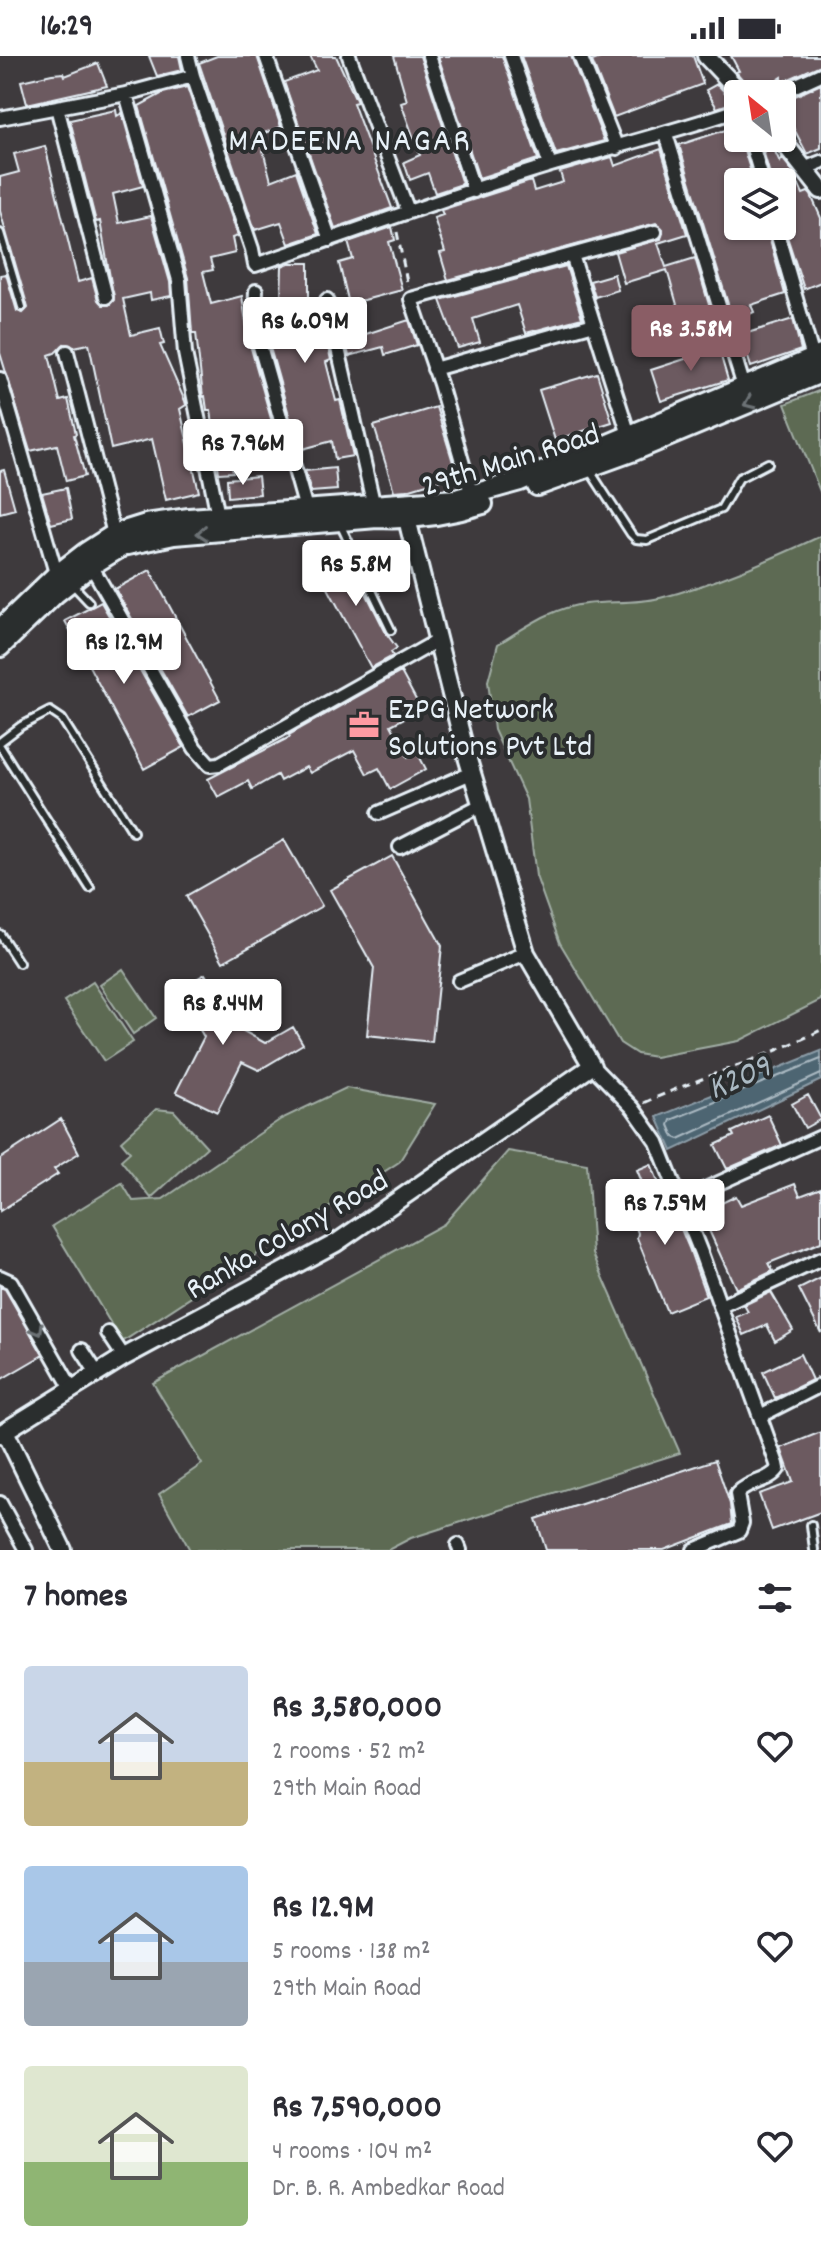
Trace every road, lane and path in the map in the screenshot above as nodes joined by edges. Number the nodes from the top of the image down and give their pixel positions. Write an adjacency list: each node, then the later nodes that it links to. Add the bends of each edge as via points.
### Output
1 (188, 56): 9 (street)
2 (266, 56): 27 (street)
3 (349, 56): 23 (street)
4 (429, 56): 22 (street)
5 (511, 56): 19 (street)
6 (580, 56): 17 (street)
7 (706, 56): 10 (street)
8 (821, 74): 11 (street)
9 (193, 76): 12 (street); 27 (street, via 255,265)
10 (729, 80)
11 (796, 85)
12 (126, 94): 13 (street); 48 (street, via 179,280 185,353)
13 (57, 107): 15 (street); 31 (street)
14 (724, 115): 16 (street)
15 (0, 118)
16 (666, 134): 17 (street); 40 (street)
17 (617, 148): 19 (street)
18 (796, 151): 20 (street)
19 (550, 165): 22 (street)
20 (814, 165): 21 (street)
21 (821, 190)
22 (474, 191): 23 (street)
23 (408, 211): 24 (street)
24 (394, 216): 27 (street); 32 (path)
25 (655, 232): 29 (street)
26 (0, 233): 34 (lane)
27 (330, 240)
28 (779, 240): 37 (street)
29 (572, 255): 32 (street); 35 (street)
30 (256, 291): 45 (street, via 258,339)
31 (106, 297)
32 (411, 299): 38 (street)
33 (327, 300): 46 (street)
34 (22, 307)
35 (594, 324): 38 (street); 41 (street)
36 (67, 352): 50 (street)
37 (818, 362): 40 (main road, 29th Main Road); 43 (main road, 29th Main Road, one-way to 43)
38 (434, 369): 44 (street)
39 (0, 379): 52 (street)
40 (744, 387): 41 (main road, 29th Main Road)
41 (629, 435): 44 (main road, 29th Main Road)
42 (768, 463): 43 (lane, via 739,478 721,509 647,540 631,534)
43 (588, 468): 47 (main road, 29th Main Road, via 460,511)
44 (472, 496): 47 (main road, 29th Main Road)
45 (306, 509): 46 (main road, 29th Main Road); 48 (main road, 29th Main Road)
46 (375, 511): 47 (main road, 29th Main Road); 49 (main road, 29th Main Road)
47 (405, 512): 56 (street)
48 (218, 516): 50 (main road, 29th Main Road, via 146,524)
49 (339, 521): 51 (main road, 29th Main Road, one-way to 51, via 148,539); 55 (lane)
50 (114, 534): 51 (main road, 29th Main Road)
51 (88, 560): 52 (main road, 29th Main Road); 56 (street, via 195,748 210,765)
52 (63, 582): 53 (lane); 54 (main road, 29th Main Road); 57 (main road, 29th Main Road)
53 (89, 602)
54 (0, 629)
55 (391, 630)
56 (437, 641): 59 (street)
57 (0, 647)
58 (0, 744): 62 (lane, via 50,711 62,719); 64 (lane)
59 (471, 773): 60 (street); 61 (street)
60 (481, 805): 63 (street); 66 (street)
61 (379, 813)
62 (133, 832)
63 (400, 847)
64 (90, 888)
65 (0, 934): 67 (lane)
66 (526, 953): 68 (street); 70 (street)
67 (19, 963)
68 (459, 981)
69 (821, 1030): 71 (path)
70 (592, 1066): 71 (street); 79 (street, Ranka Colony Road, via 336,1243)
71 (633, 1108): 73 (street, via 657,1142)
72 (821, 1137): 73 (street)
73 (681, 1200): 76 (street)
74 (821, 1259): 76 (street)
75 (0, 1277): 82 (street, one-way to 82, via 11,1282)
76 (721, 1306): 83 (street)
77 (108, 1333): 79 (street)
78 (82, 1350): 80 (street)
79 (124, 1357): 80 (street, Ranka Colony Road)
80 (97, 1373): 82 (street, Ranka Colony Road)
81 (821, 1385): 83 (street)
82 (72, 1389): 84 (street, Ranka Colony Road)
83 (760, 1416): 89 (street, via 777,1472 737,1494 739,1531)
84 (2, 1432): 88 (street)
85 (0, 1503): 87 (street)
86 (811, 1525): 90 (lane)
87 (26, 1550)
88 (63, 1550)
89 (694, 1550)
90 (814, 1550)

